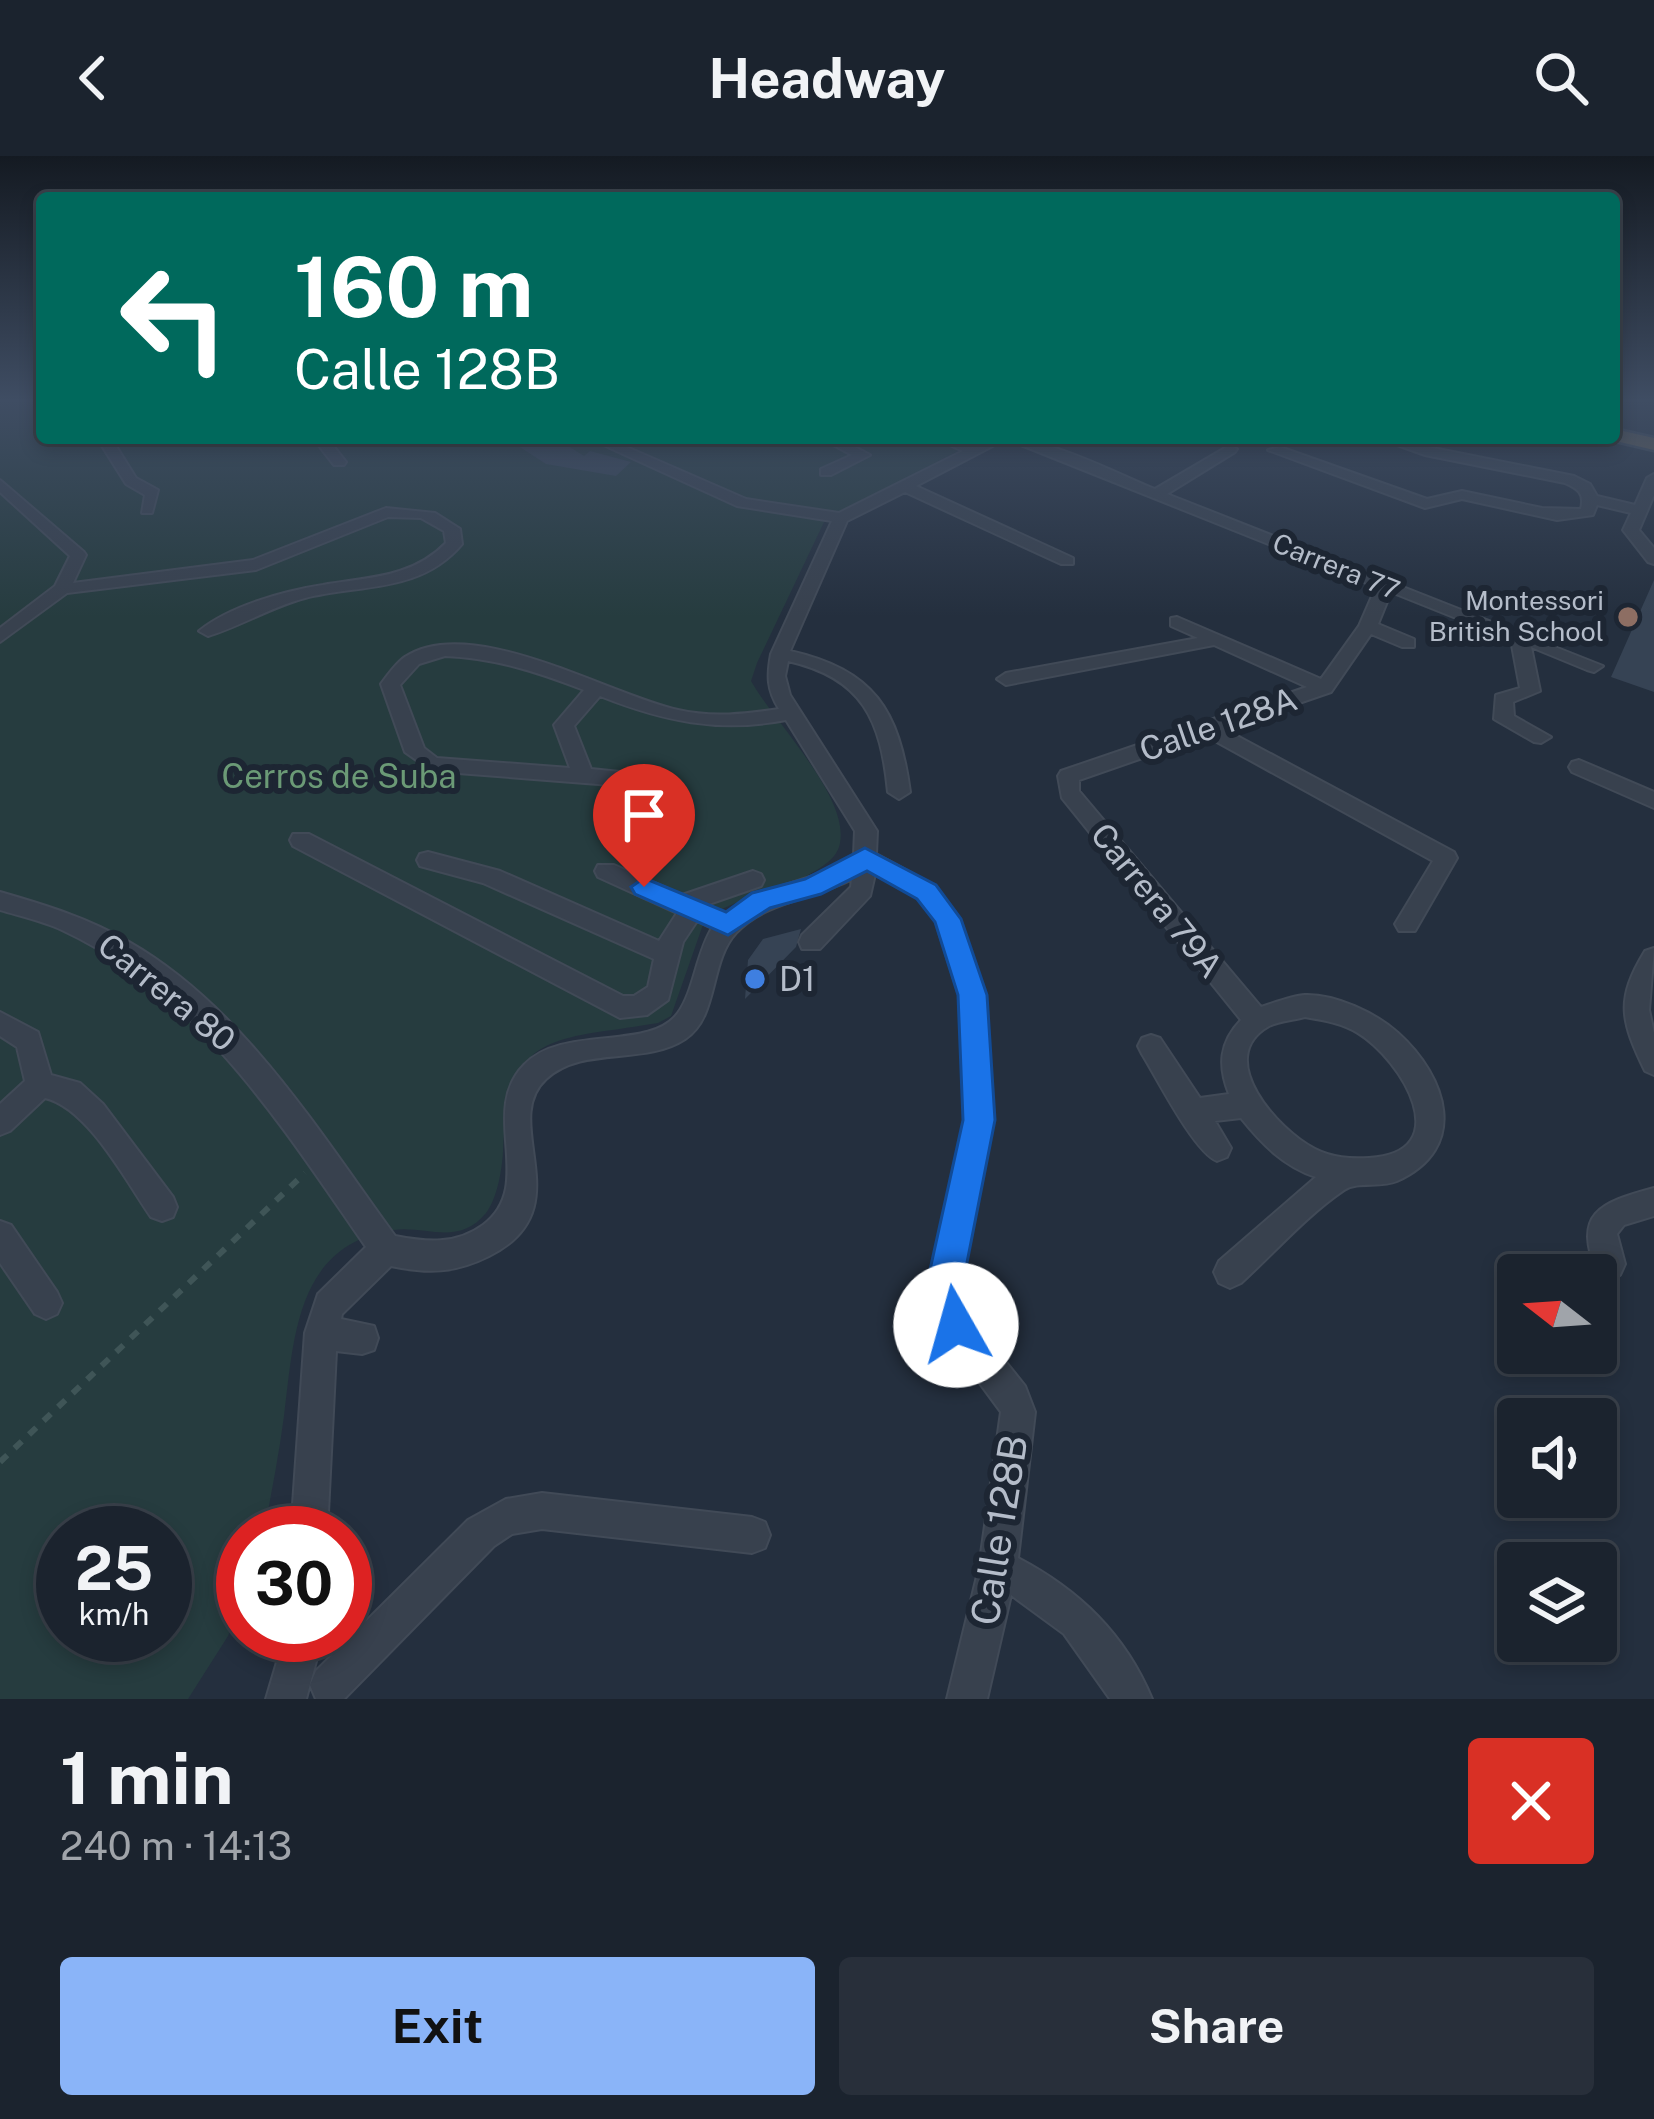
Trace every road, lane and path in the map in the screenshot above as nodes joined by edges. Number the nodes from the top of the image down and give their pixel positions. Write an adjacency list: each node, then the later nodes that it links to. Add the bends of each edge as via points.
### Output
1 (126, 473): 13 (street, via 153,493)
2 (674, 473): 15 (street, via 742,503)
3 (929, 473): 9 (street)
4 (1100, 473): 11 (street, Carrera 77)
5 (1191, 473): 11 (street)
6 (1340, 473): 12 (street, via 1436,505 1462,495 1566,516 1588,512)
7 (1538, 473): 12 (street, via 1569,479)
8 (1654, 478): 14 (street)
9 (910, 482): 15 (street); 16 (street); 18 (street)
10 (0, 484): 19 (street, via 78,555)
11 (1155, 495): 20 (street, Carrera 77)
12 (1591, 499): 14 (street)
13 (147, 510)
14 (1638, 510): 17 (street, via 1631,530)
15 (841, 518): 28 (street, via 797,597)
16 (998, 519)
17 (1654, 559)
18 (1067, 561)
19 (67, 579): 23 (street, via 119,582 256,565 386,513 441,519 452,529 454,544 442,560 405,578 308,592); 24 (street)
20 (1385, 586): 22 (street, Calle 128A); 26 (street, Carrera 77)
21 (1177, 622): 25 (street)
22 (1368, 626): 27 (street); 31 (street, Calle 128A)
23 (208, 631)
24 (0, 637)
25 (1215, 640): 30 (street); 31 (street)
26 (1520, 640): 29 (street, Carrera 77); 35 (street, via 1530,692 1503,699 1500,709 1504,719)
27 (1408, 643)
28 (780, 654): 33 (street, via 776,676); 40 (street, via 840,669 863,688 896,749)
29 (1594, 666)
30 (1006, 680)
31 (1324, 688): 34 (street, Calle 128A)
32 (595, 690): 33 (street, via 712,722); 38 (street, via 564,725 581,757); 38 (street, via 508,655 464,650 409,662 390,684 415,752 432,764)
33 (790, 713): 43 (street, via 866,831)
34 (1205, 727): 37 (street, Calle 128A); 49 (street, via 1446,858)
35 (1541, 737)
36 (1579, 767): 41 (street)
37 (1068, 776): 54 (street, Carrera 79A, via 1070,793)
38 (581, 777): 39 (street)
39 (662, 782)
40 (899, 792)
41 (1654, 801)
42 (301, 840): 52 (street, via 620,1007 653,1001)
43 (865, 857): 50 (street, via 812,887 762,900); 51 (street, via 862,890); 77 (street, Calle 128B, via 926,892 947,919 972,995 979,1120 944,1288 956,1325 1018,1412)
44 (428, 860): 52 (street, via 485,871)
45 (606, 871): 48 (street)
46 (753, 880): 48 (street)
47 (0, 901): 63 (street, Carrera 80, via 46,910 116,942 231,1038)
48 (687, 907): 50 (street); 52 (street)
49 (1407, 924)
50 (728, 925): 68 (street, via 713,942 696,1004 680,1029 561,1054 527,1078 518,1100 525,1192 507,1229 438,1260)
51 (811, 942)
52 (668, 954)
53 (1654, 958): 57 (street, via 1633,1018)
54 (1255, 1019): 59 (street, via 1232,1055); 64 (street, via 1305,1006 1336,1012 1366,1025 1415,1069 1428,1096 1424,1148 1376,1174)
55 (0, 1023): 58 (street, via 29,1040)
56 (1150, 1046): 60 (street)
57 (1654, 1063)
58 (40, 1085): 61 (street); 66 (street, via 70,1092 93,1113)
59 (1245, 1105): 60 (street); 64 (street, via 1286,1148)
60 (1192, 1111): 62 (street)
61 (0, 1122)
62 (1217, 1148)
63 (321, 1160): 68 (street, Carrera 80); 74 (path)
64 (1343, 1172): 70 (street)
65 (1654, 1202): 69 (street, via 1615,1214 1601,1230)
66 (162, 1207)
67 (0, 1236): 71 (street)
68 (386, 1249): 72 (street, via 338,1294)
69 (1607, 1254)
70 (1230, 1272)
71 (46, 1304)
72 (321, 1333): 73 (street); 75 (street)
73 (362, 1338)
74 (0, 1462)
75 (311, 1506)
76 (752, 1534): 79 (street, via 542,1511 506,1517)
77 (998, 1568): 80 (street, Calle 128B); 81 (street, via 1086,1624)
78 (307, 1662): 79 (street)
79 (311, 1696)
80 (967, 1699)
81 (1132, 1699)

